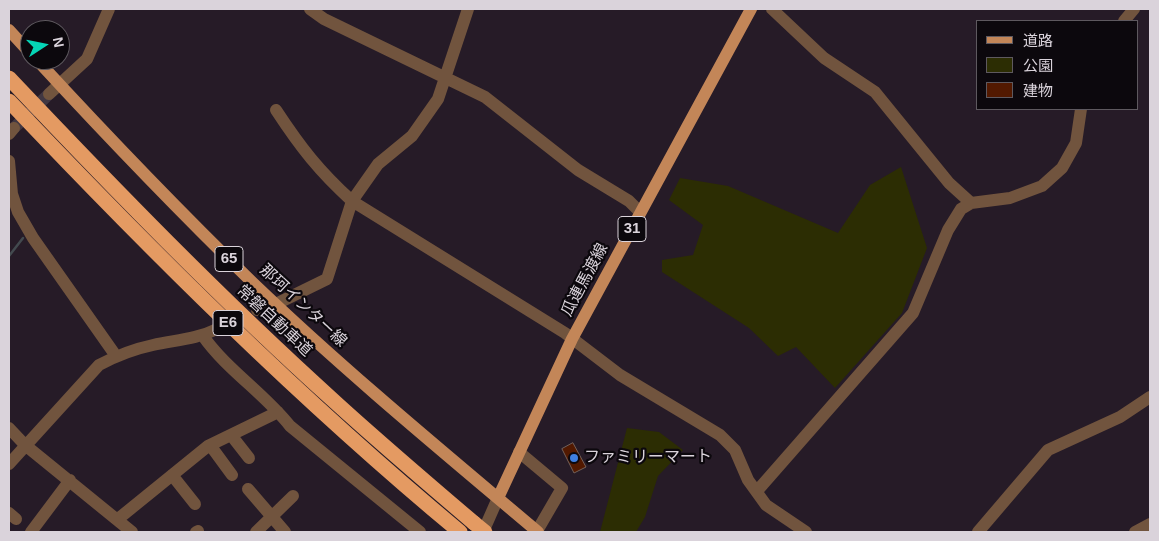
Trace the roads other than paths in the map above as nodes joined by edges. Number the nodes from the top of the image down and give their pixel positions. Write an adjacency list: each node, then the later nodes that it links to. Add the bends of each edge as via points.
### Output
1 (109, 9): 14 (street, via 87,59)
2 (310, 9): 12 (street, via 324,19)
3 (468, 9): 12 (street)
4 (751, 9): 23 (main road, 瓜連馬渡線 / 31)
5 (772, 9): 22 (street, via 824,58 875,92 949,183)
6 (1134, 9): 7 (street)
7 (1125, 20)
8 (9, 30): 9 (main road)
9 (20, 42)
10 (46, 70): 14 (main road, 那珂インター線 / 65)
11 (9, 74): 19 (highway)
12 (444, 76): 21 (street, via 438,99 425,120 412,136 378,164); 23 (street, via 485,97 578,170 630,201)
13 (9, 78): 19 (highway, 常磐自動車道 / E6)
14 (59, 84): 15 (street); 24 (main road, 那珂インター線 / 65, via 158,189)
15 (49, 94)
16 (9, 101): 56 (highway, 常磐自動車道 / E6, via 217,313)
17 (276, 110): 21 (street, via 306,154)
18 (1081, 110): 22 (street, via 1076,143 1062,168 1042,186 1010,198)
19 (61, 134): 50 (highway, 常磐自動車道 / E6, via 275,347)
20 (9, 161): 29 (street, via 12,194 18,212)
21 (352, 202): 24 (street, via 327,279); 28 (street)
22 (971, 203): 43 (street, via 961,209 948,230 913,313)
23 (640, 212): 28 (main road, 瓜連馬渡線 / 31)
24 (276, 304): 25 (street); 45 (main road, 那珂インター線 / 65, via 387,405)
25 (257, 310)
26 (217, 329): 27 (street)
27 (202, 336): 29 (street, via 152,345); 31 (street, via 214,352)
28 (572, 339): 36 (main road, 瓜連馬渡線 / 31); 43 (street, via 620,375 720,435 735,450 748,480)
29 (116, 356): 34 (street, via 87,377)
30 (1150, 397): 59 (street, via 1120,417 1048,450)
31 (278, 412): 33 (street); 55 (street, via 290,426)
32 (9, 428): 34 (street)
33 (231, 435): 35 (street); 37 (street)
34 (25, 445): 38 (street); 41 (street)
35 (210, 445): 39 (street); 40 (street)
36 (519, 452): 45 (main road, 瓜連馬渡線 / 31); 57 (street, via 562,488)
37 (249, 458)
38 (9, 464)
39 (172, 475): 46 (street); 48 (street)
40 (232, 475)
41 (70, 480): 48 (street); 51 (street)
42 (248, 489): 47 (street)
43 (758, 491): 58 (street, via 766,505)
44 (293, 496): 47 (street)
45 (498, 498): 50 (street); 57 (main road)
46 (195, 504)
47 (272, 517): 53 (street); 54 (street)
48 (118, 519): 52 (street)
49 (1150, 524): 60 (street)
50 (481, 529)
51 (31, 532)
52 (132, 532)
53 (256, 532)
54 (285, 532)
55 (420, 532)
56 (460, 532)
57 (538, 532)
58 (806, 532)
59 (978, 532)
60 (1135, 532)

